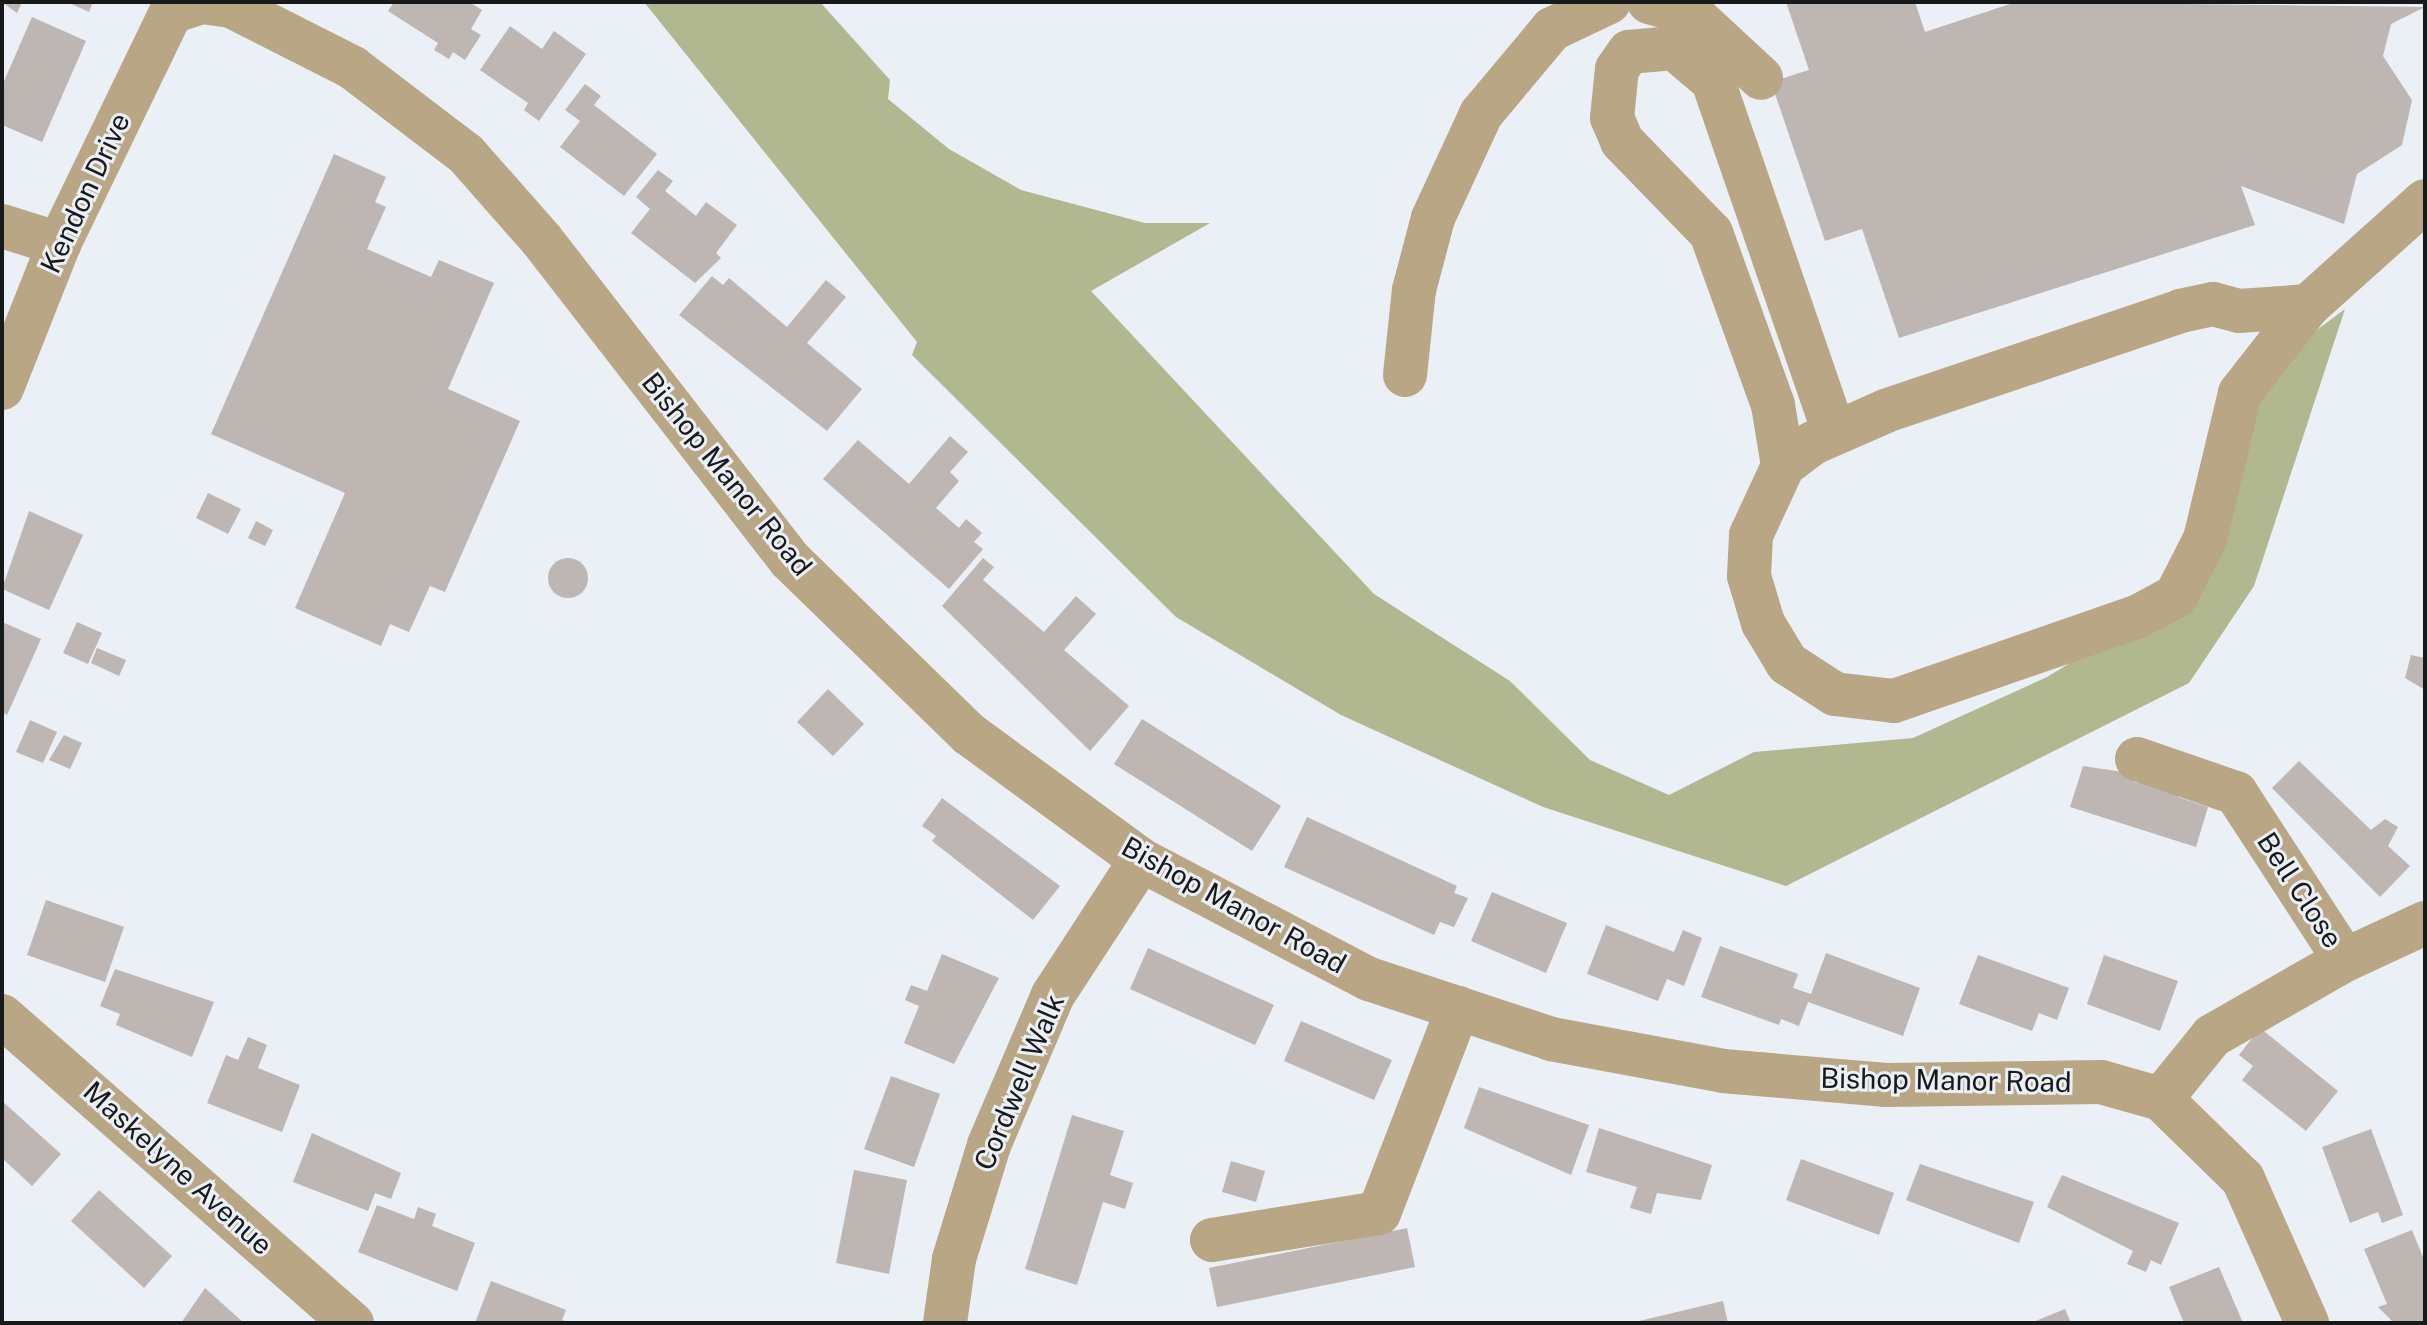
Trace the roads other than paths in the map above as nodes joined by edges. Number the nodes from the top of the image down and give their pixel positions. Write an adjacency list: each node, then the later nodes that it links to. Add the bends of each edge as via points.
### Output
1 (1609, 2): 4 (street); 10 (street, via 1552,29 1481,114 1433,218 1414,290)
2 (1649, 2): 5 (street, via 1692,14)
3 (174, 7): 8 (street, Kendon Drive); 15 (street, Bishop Manor Road, via 202,2 231,6 353,68 466,154 541,239 790,560 969,734)
4 (1629, 52): 12 (street, via 1674,48 1713,81); 13 (street, via 1614,82 1612,118 1622,141 1711,233 1773,405)
5 (1761, 78)
6 (2425, 201): 9 (street)
7 (2, 226): 8 (street)
8 (59, 244): 11 (street, Kendon Drive)
9 (2308, 306): 12 (street, via 2239,311 2213,304 2181,311); 13 (street, via 2240,393 2205,539 2176,596 2137,617 1894,701 1835,694 1787,663 1763,623 1749,576 1751,535)
10 (1405, 375)
11 (2, 388)
12 (1834, 432): 13 (street)
13 (1783, 466)
14 (2137, 759): 17 (street, Bell Close, via 2236,793)
15 (1141, 860): 18 (street, Bishop Manor Road, via 1369,979); 23 (street, Cordwell Walk, via 1053,995 989,1145 954,1259)
16 (2425, 923): 17 (street)
17 (2345, 960): 20 (street, Bell Close, via 2212,1036)
18 (1458, 1008): 20 (street, Bishop Manor Road, via 1551,1039 1723,1071 1886,1085 2101,1082); 21 (street, via 1379,1213)
19 (2, 1016): 22 (street, Maskelyne Avenue)
20 (2161, 1099): 24 (street, Bishop Manor Road, via 2243,1179)
21 (1212, 1240)
22 (352, 1323)
23 (945, 1323)
24 (2307, 1323)

